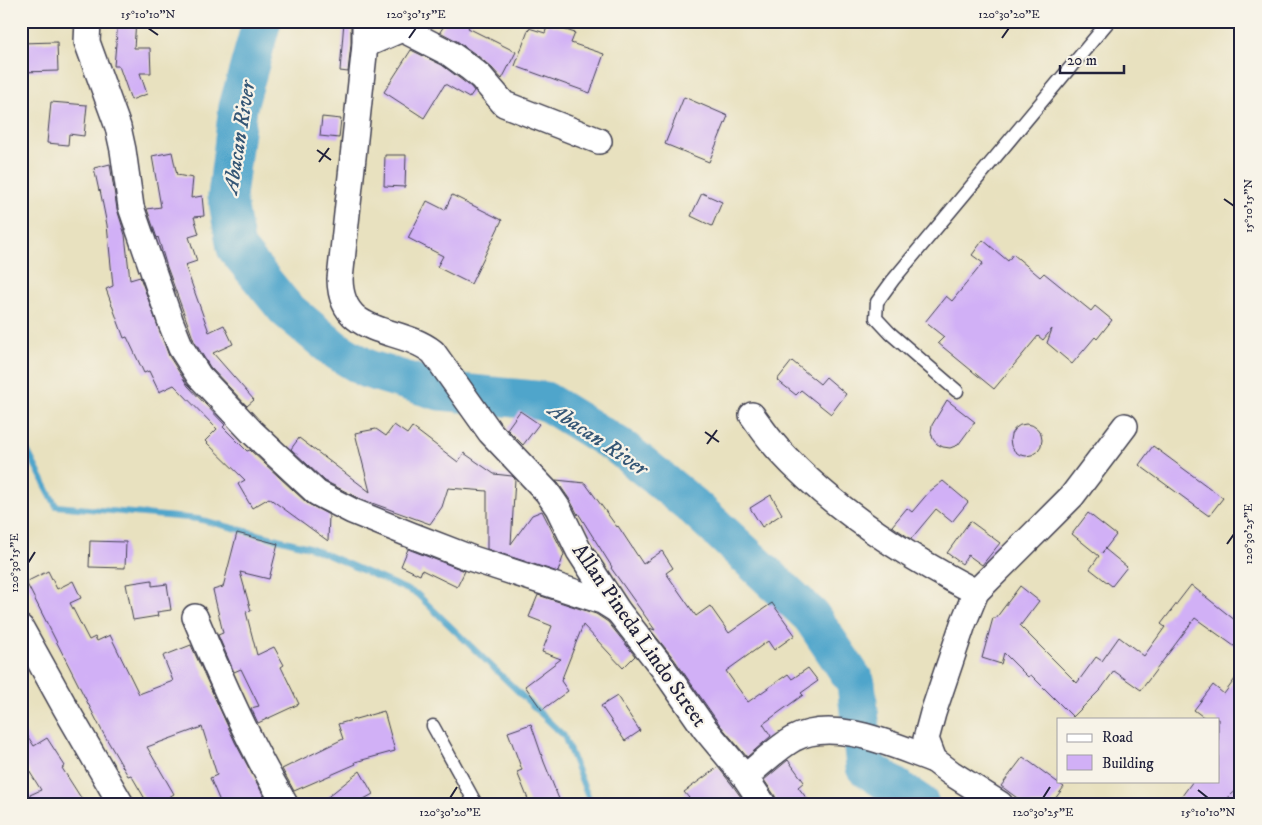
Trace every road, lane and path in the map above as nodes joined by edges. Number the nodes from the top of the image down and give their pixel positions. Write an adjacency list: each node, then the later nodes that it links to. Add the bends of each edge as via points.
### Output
1 (88, 21): 10 (street, via 87,42 118,127 131,207 171,324 181,348 199,376 317,493 411,535 602,601)
2 (1109, 21): 6 (lane, via 877,302 876,318)
3 (406, 25): 4 (street); 5 (street, via 470,68 504,104)
4 (365, 33): 10 (street, Allan Pineda Lindo Street, via 340,292 350,312 372,328 423,344 433,352 490,432 548,492 579,551)
5 (599, 141)
6 (957, 391)
7 (752, 416): 9 (street, via 777,448 856,519 938,572)
8 (1125, 426): 9 (street, via 1072,496)
9 (976, 592): 14 (street, via 926,739)
10 (618, 611): 15 (street, Allan Pineda Lindo Street, via 705,729)
11 (195, 617): 17 (street, via 225,689)
12 (21, 628): 16 (street)
13 (433, 726): 18 (lane)
14 (934, 760): 15 (street, via 848,732 817,732 792,740); 20 (street)
15 (745, 777): 19 (street, Allan Pineda Lindo Street)
16 (121, 804)
17 (285, 804)
18 (476, 804)
19 (763, 804)
20 (1000, 804)

